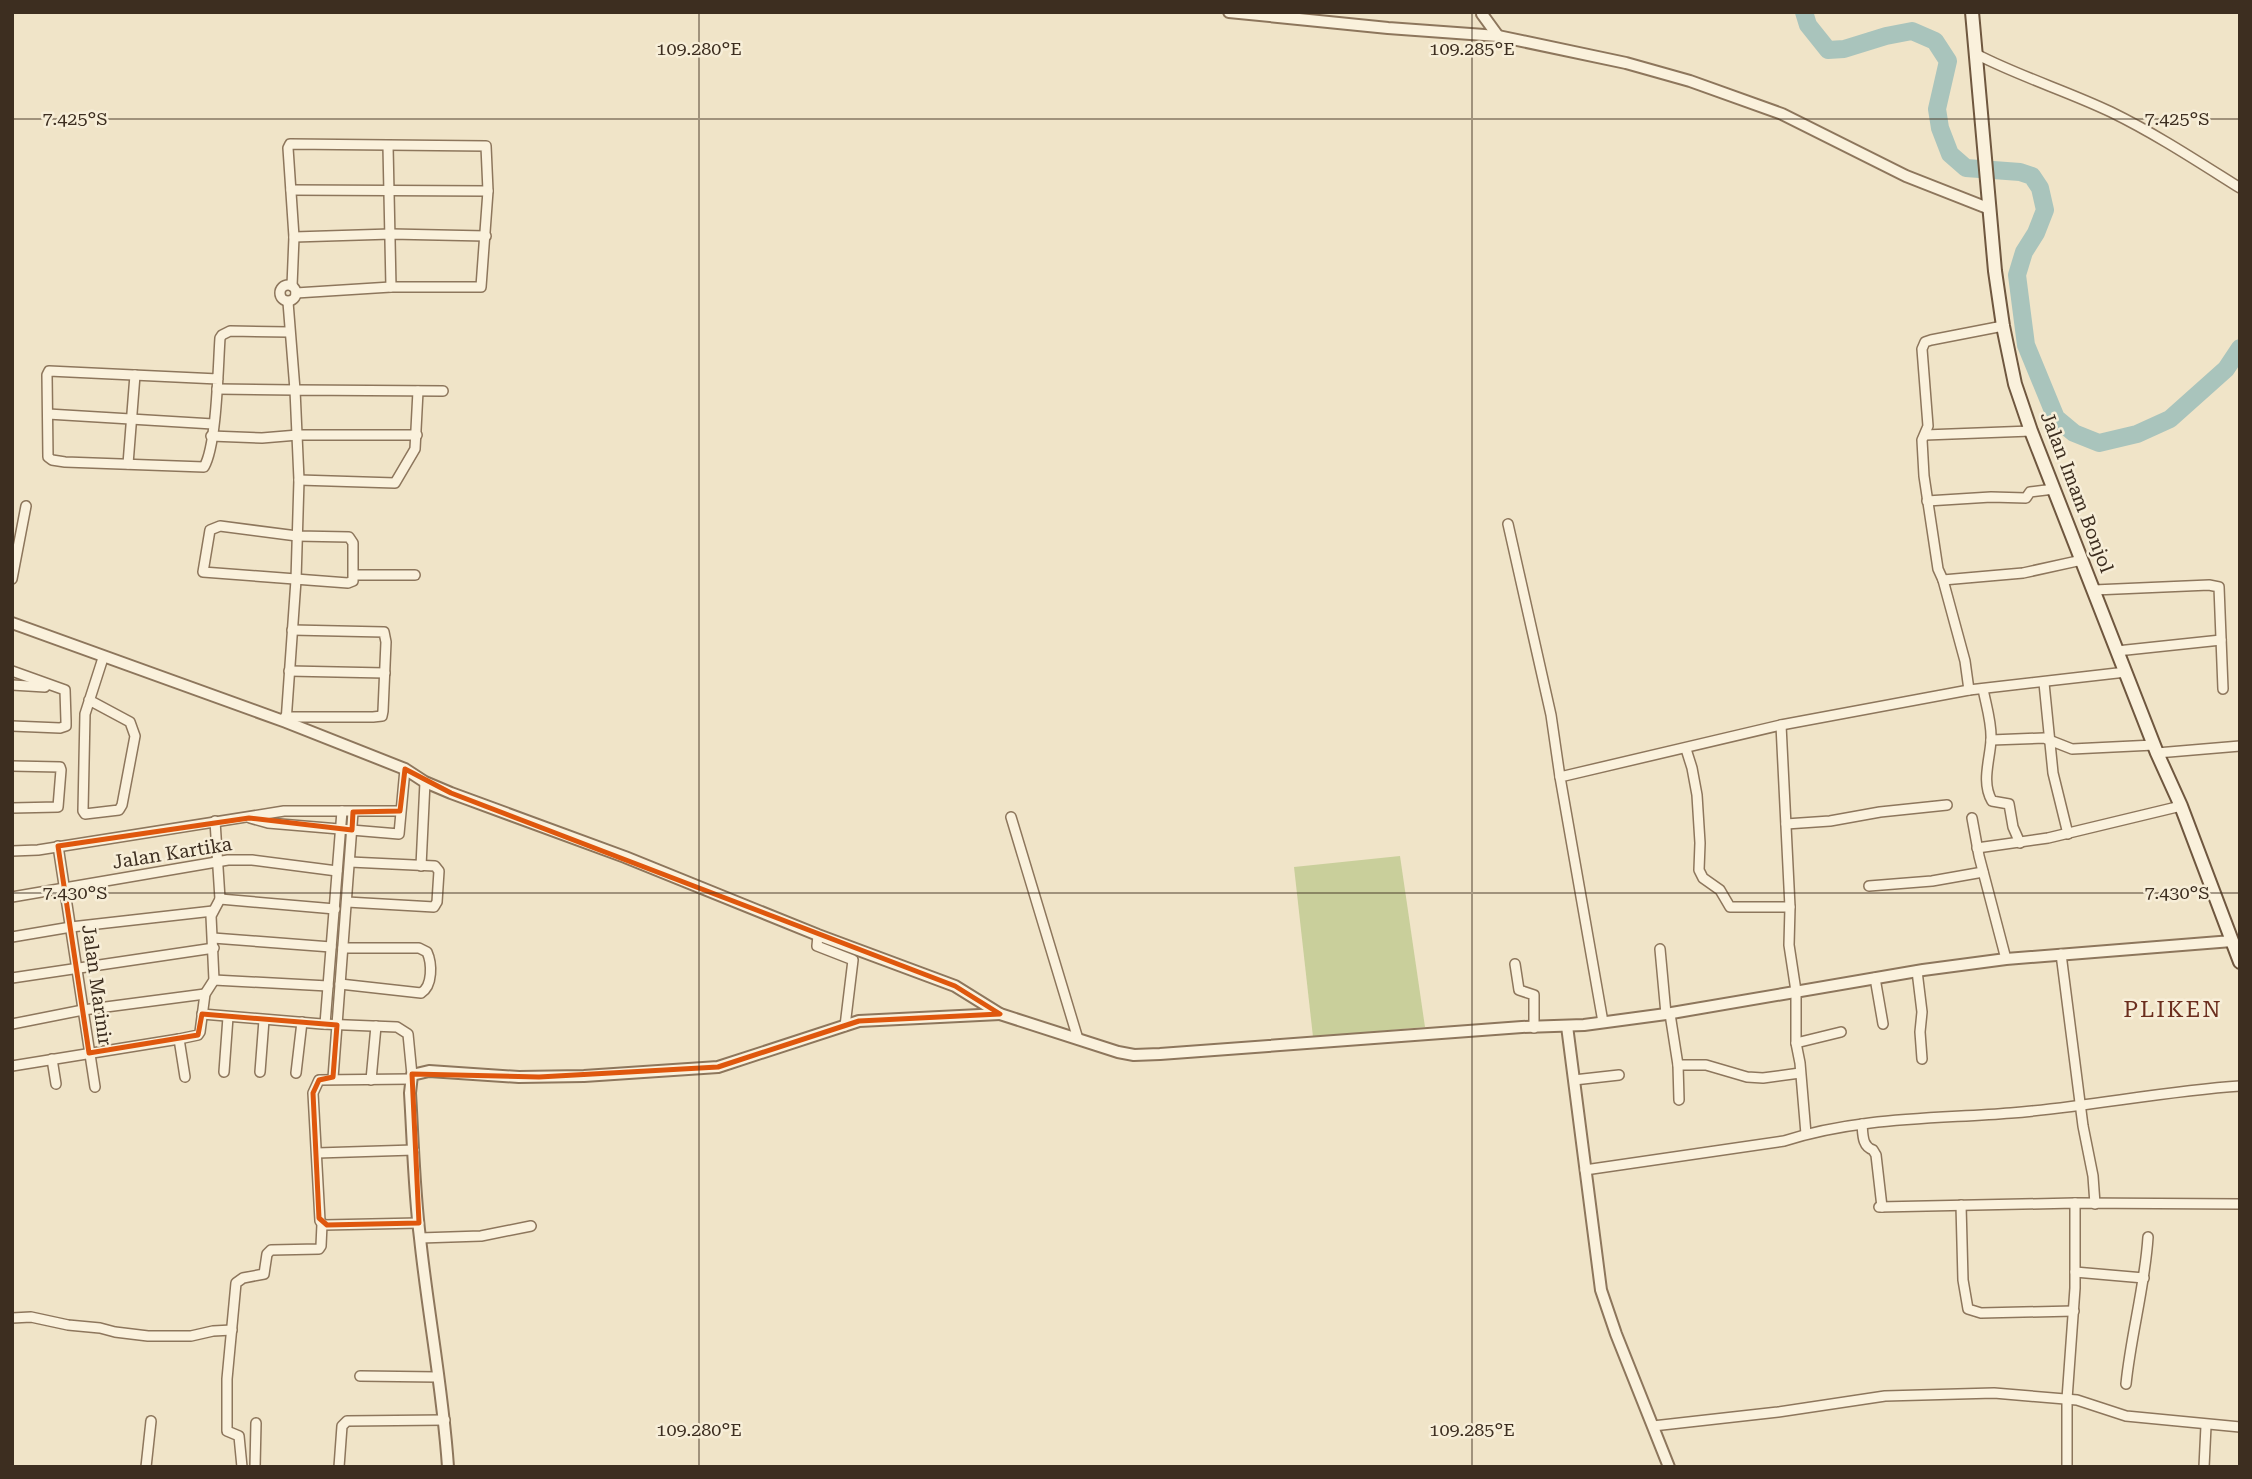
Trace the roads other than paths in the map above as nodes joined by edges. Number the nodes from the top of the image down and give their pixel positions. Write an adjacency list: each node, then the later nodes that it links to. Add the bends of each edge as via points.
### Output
1 (1229, 12): 4 (street)
2 (1972, 12): 6 (main road, Jalan Imam Bonjol)
3 (1481, 13): 4 (street); 5 (street)
4 (1474, 34): 5 (street)
5 (1498, 36): 12 (street, via 1690,81 1782,114 1906,176)
6 (1978, 55): 8 (street, via 2129,122); 12 (main road, Jalan Imam Bonjol)
7 (388, 146): 9 (street, via 292,144 288,148); 10 (street); 11 (street, via 486,146)
8 (2240, 188)
9 (291, 190): 10 (street); 15 (street)
10 (390, 191): 11 (street); 13 (street)
11 (488, 191): 14 (street)
12 (1990, 209): 19 (main road, Jalan Imam Bonjol)
13 (391, 234): 14 (street); 15 (street); 16 (street)
14 (486, 236): 16 (street, via 480,288)
15 (294, 237): 17 (street)
16 (391, 288): 17 (street)
17 (294, 289): 18 (street, via 293,300); 18 (street, via 284,286 280,292 281,299)
18 (288, 302): 20 (street)
19 (2003, 326): 29 (main road, Jalan Imam Bonjol); 32 (street, via 1922,345)
20 (289, 332): 22 (street, via 225,332 220,338); 23 (street)
21 (135, 375): 22 (street); 26 (street, via 50,371); 27 (street)
22 (217, 384): 23 (street); 28 (street)
23 (295, 390): 24 (street); 30 (street)
24 (418, 391): 25 (street); 31 (street)
25 (443, 391)
26 (48, 414): 27 (street); 34 (street, via 50,460)
27 (131, 418): 28 (street); 34 (street)
28 (213, 424): 33 (street)
29 (2031, 431): 32 (street); 36 (main road, Jalan Imam Bonjol)
30 (298, 435): 31 (street); 33 (street); 35 (street)
31 (417, 435): 35 (street, via 415,449 393,484)
32 (1925, 435): 37 (street, via 1922,455)
33 (211, 436): 34 (street, via 204,467)
34 (128, 464)
35 (299, 480): 40 (street)
36 (2054, 489): 37 (street, via 2030,492 2026,498); 41 (main road, Jalan Imam Bonjol)
37 (1927, 501): 46 (street)
38 (26, 506): 44 (street)
39 (1508, 524): 74 (street)
40 (297, 536): 42 (street, via 349,537 354,543); 45 (street); 45 (street, via 213,527 202,568 205,573)
41 (2082, 560): 46 (street, via 2023,573); 47 (main road, Jalan Imam Bonjol)
42 (354, 575): 43 (street); 45 (street, via 348,583)
43 (415, 575)
44 (12, 579)
45 (296, 580): 49 (street)
46 (1943, 580): 62 (street)
47 (2094, 590): 50 (street, via 2216,585 2221,594); 51 (main road, Jalan Imam Bonjol)
48 (12, 623): 52 (street)
49 (292, 630): 54 (street); 56 (street, via 384,632)
50 (2221, 640): 51 (street); 61 (street)
51 (2117, 651): 55 (main road, Jalan Imam Bonjol)
52 (103, 658): 63 (street); 64 (street)
53 (12, 671): 59 (street)
54 (289, 671): 56 (street); 64 (street)
55 (2126, 672): 57 (street); 71 (main road, Jalan Imam Bonjol)
56 (386, 673): 64 (street, via 382,716)
57 (2044, 683): 60 (street); 67 (street)
58 (12, 685): 59 (street)
59 (53, 688): 66 (street, via 65,690 65,726)
60 (1983, 689): 62 (street); 68 (street)
61 (2223, 689)
62 (1969, 690): 65 (street)
63 (89, 700): 63 (street, via 83,811 93,815 122,806 135,736 130,722)
64 (286, 720): 73 (street)
65 (1781, 725): 70 (street); 86 (street)
66 (12, 726)
67 (2050, 739): 68 (street); 71 (street, via 2072,749); 89 (street)
68 (1991, 740): 90 (street, via 1989,793 1992,801 2009,804)
69 (2240, 746): 71 (street)
70 (1686, 749): 74 (street); 104 (street, via 1697,795 1701,876 1720,890 1730,907)
71 (2156, 749): 77 (main road, Jalan Imam Bonjol)
72 (12, 766): 78 (street, via 60,767 61,781 58,807)
73 (405, 769): 75 (street); 80 (street)
74 (1560, 777): 136 (street)
75 (425, 782): 96 (street); 108 (street)
76 (1947, 805): 86 (street)
77 (2181, 806): 89 (street); 111 (main road, Jalan Imam Bonjol)
78 (12, 808)
79 (342, 811): 81 (street); 83 (street, via 284,811); 87 (street)
80 (400, 811): 81 (street); 88 (street, via 399,834)
81 (354, 812): 88 (street)
82 (1012, 817): 147 (street)
83 (249, 818): 85 (street); 87 (street)
84 (1972, 818): 92 (street)
85 (215, 821): 91 (street); 94 (street)
86 (1786, 824): 104 (street)
87 (341, 829): 88 (street); 97 (street)
88 (352, 830): 95 (street)
89 (2068, 834): 90 (street)
90 (2020, 843): 92 (street)
91 (58, 846): 93 (street); 100 (street, Jalan Marinir)
92 (1977, 848): 98 (street)
93 (12, 850)
94 (217, 862): 97 (street, Jalan Kartika, via 252,860); 100 (street, Jalan Kartika); 102 (street)
95 (350, 862): 96 (street); 103 (street)
96 (421, 866): 103 (street, via 435,866 439,871 433,907)
97 (337, 872): 105 (street)
98 (1983, 872): 99 (street); 118 (street)
99 (1869, 886)
100 (65, 888): 101 (street, Jalan Kartika); 107 (street, Jalan Marinir)
101 (12, 897)
102 (220, 899): 105 (street); 106 (street)
103 (346, 902): 114 (street)
104 (1790, 908): 127 (street, via 1789,944)
105 (335, 909): 112 (street)
106 (213, 911): 107 (street); 110 (street)
107 (71, 927): 109 (street); 120 (street, Jalan Marinir)
108 (818, 935): 131 (street, via 955,986); 142 (street, via 817,946 853,960)
109 (12, 937)
110 (213, 937): 112 (street); 113 (street)
111 (2232, 941): 116 (street); 117 (main road, Jalan Imam Bonjol)
112 (331, 947): 126 (street)
113 (214, 948): 120 (street); 124 (street)
114 (343, 948): 125 (street); 125 (street, via 419,948 429,957 429,984 421,992)
115 (1660, 949): 132 (street)
116 (2061, 954): 118 (street); 168 (street)
117 (2239, 957)
118 (2006, 959): 121 (street)
119 (1515, 964): 144 (street, via 1519,990 1534,995)
120 (76, 968): 122 (street); 129 (street, Jalan Marinir)
121 (1917, 971): 123 (street); 151 (street, via 1923,1012)
122 (12, 978)
123 (1875, 978): 127 (street); 139 (street)
124 (214, 980): 126 (street); 128 (street)
125 (340, 984): 140 (street)
126 (328, 986): 138 (street)
127 (1796, 991): 132 (street); 148 (street)
128 (205, 994): 129 (street); 130 (street)
129 (83, 1010): 137 (street); 149 (street, Jalan Marinir)
130 (202, 1014): 133 (street); 146 (street, via 198,1035)
131 (1000, 1014): 142 (street, via 874,1019); 147 (street)
132 (1668, 1014): 136 (street); 152 (street)
133 (228, 1017): 134 (street); 154 (street)
134 (264, 1020): 135 (street); 155 (street)
135 (302, 1022): 138 (street); 156 (street)
136 (1603, 1022): 143 (street)
137 (12, 1024)
138 (325, 1024): 140 (street)
139 (1883, 1024)
140 (337, 1025): 141 (street); 161 (street)
141 (376, 1026): 160 (street, via 397,1027 408,1034); 162 (street)
142 (845, 1026): 160 (street, via 718,1067 519,1077 429,1071)
143 (1563, 1026): 144 (street); 163 (street)
144 (1537, 1027): 147 (street, via 1134,1055)
145 (1842, 1032): 148 (street)
146 (179, 1039): 149 (street); 159 (street)
147 (1078, 1039)
148 (1796, 1043): 157 (street)
149 (89, 1053): 150 (street); 166 (street, Jalan Marinir)
150 (52, 1059): 153 (street); 164 (street)
151 (1922, 1059)
152 (1678, 1065): 157 (street, via 1706,1065 1747,1077); 167 (street)
153 (12, 1066)
154 (224, 1072)
155 (260, 1072)
156 (296, 1073)
157 (1800, 1073): 170 (street)
158 (1619, 1075): 163 (street)
159 (185, 1077)
160 (412, 1077): 162 (street); 171 (street)
161 (333, 1078): 162 (street); 172 (street, via 314,1085)
162 (371, 1080)
163 (1574, 1080): 173 (street)
164 (56, 1084)
165 (2240, 1086): 168 (street)
166 (95, 1087)
167 (1679, 1100)
168 (2081, 1107): 169 (street); 175 (street)
169 (1862, 1124): 170 (street); 177 (street, via 1864,1144 1876,1155 1881,1207)
170 (1806, 1134): 173 (street)
171 (414, 1150): 172 (street); 178 (street)
172 (317, 1153): 179 (street)
173 (1585, 1170): 195 (street, via 1601,1290)
174 (2075, 1203): 175 (street); 177 (street); 183 (street)
175 (2095, 1204): 176 (street)
176 (2240, 1204)
177 (1961, 1205): 185 (street, via 1968,1309)
178 (419, 1223): 179 (street); 182 (street)
179 (322, 1224): 187 (street, via 320,1249 271,1250 264,1274 237,1281)
180 (531, 1226): 182 (street, via 481,1236)
181 (2148, 1237): 184 (street)
182 (420, 1238): 189 (street)
183 (2075, 1272): 184 (street); 185 (street)
184 (2144, 1278): 190 (street)
185 (2074, 1311): 191 (street)
186 (12, 1318): 187 (street, via 148,1336)
187 (232, 1330): 199 (street, via 227,1431 239,1436)
188 (360, 1376): 189 (street)
189 (437, 1377): 192 (street)
190 (2126, 1384)
191 (2067, 1399): 195 (street, via 1994,1393 1885,1396); 196 (street, via 2126,1416); 204 (street)
192 (445, 1420): 201 (street, via 345,1422); 202 (street)
193 (151, 1421): 198 (street)
194 (256, 1423): 200 (street)
195 (1653, 1426): 203 (street)
196 (2206, 1426): 197 (street); 205 (street)
197 (2240, 1427)
198 (146, 1467)
199 (243, 1467)
200 (255, 1467)
201 (339, 1467)
202 (448, 1467)
203 (1669, 1467)
204 (2067, 1467)
205 (2204, 1467)

